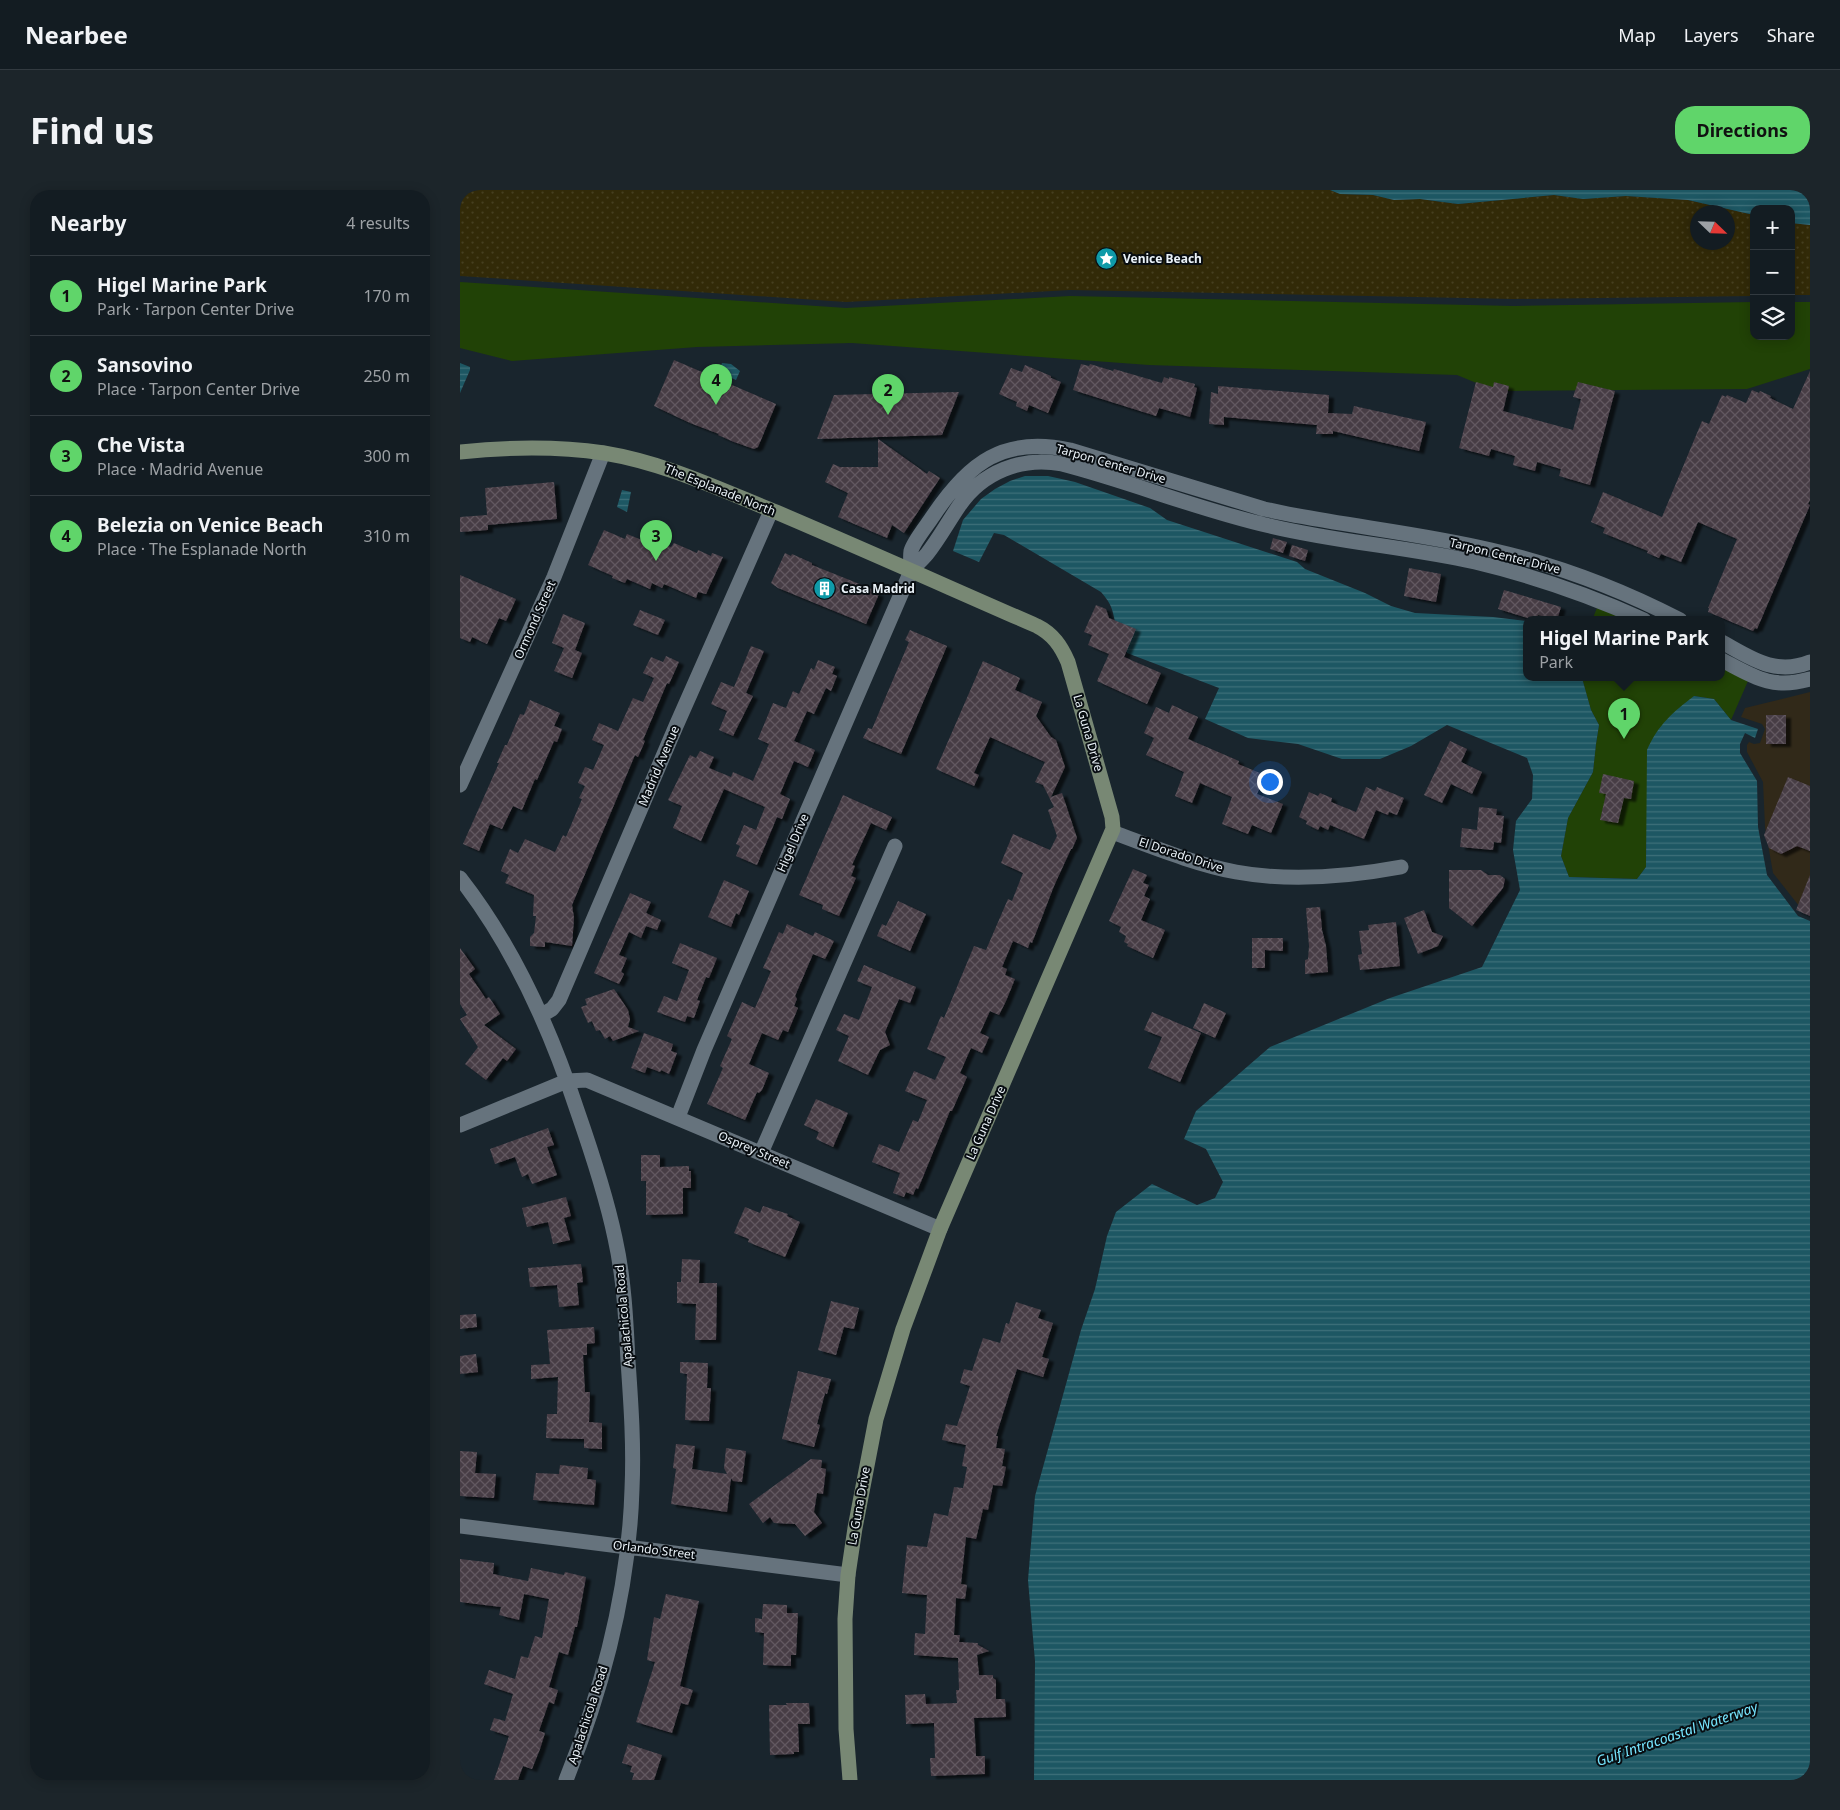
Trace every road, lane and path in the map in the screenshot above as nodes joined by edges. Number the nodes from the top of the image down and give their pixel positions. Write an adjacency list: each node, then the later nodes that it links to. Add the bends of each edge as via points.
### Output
1 (460, 452): 2 (street, The Esplanade North, via 549,448)
2 (603, 453): 3 (street, The Esplanade North, via 676,472); 11 (street, Ormond Street, via 554,577)
3 (772, 511): 4 (street, The Esplanade North); 16 (street, Madrid Avenue, via 559,1000)
4 (911, 570): 5 (street, Tarpon Center Drive, via 927,555 976,486 1004,468 1048,462 1269,526 1454,558 1528,576); 6 (street, Tarpon Center Drive, via 911,550 962,478 1000,453 1045,446 1070,450 1288,514 1467,544 1516,556 1570,572); 12 (street, La Guna Drive, via 1037,626 1055,639 1068,662 1112,817); 18 (street, Higel Drive)
5 (1634, 616)
6 (1671, 616)
7 (1725, 644): 9 (street, via 1768,665 1786,667)
8 (1725, 661): 10 (street, via 1778,684)
9 (1810, 662)
10 (1810, 678)
11 (460, 784)
12 (1112, 832): 14 (street, El Dorado Drive, via 1203,864 1258,875 1302,878); 21 (street, La Guna Drive)
13 (894, 846): 20 (street)
14 (1400, 867)
15 (460, 878): 16 (street, Apalachicola Road, via 519,969)
16 (542, 1015): 17 (street, Apalachicola Road)
17 (568, 1081): 18 (street, Osprey Street, via 593,1081); 19 (street); 23 (street, Apalachicola Road, via 598,1172 616,1241 620,1272 632,1424)
18 (678, 1116): 20 (street, Osprey Street)
19 (460, 1125)
20 (761, 1153): 21 (street, Osprey Street)
21 (940, 1229): 24 (street, La Guna Drive, via 902,1329 876,1419)
22 (460, 1526): 23 (street, Orlando Street)
23 (628, 1547): 24 (street, Orlando Street); 25 (street, Apalachicola Road, via 618,1612 606,1660)
24 (848, 1575): 26 (street, La Guna Drive, via 844,1652)
25 (566, 1780)
26 (850, 1780)

